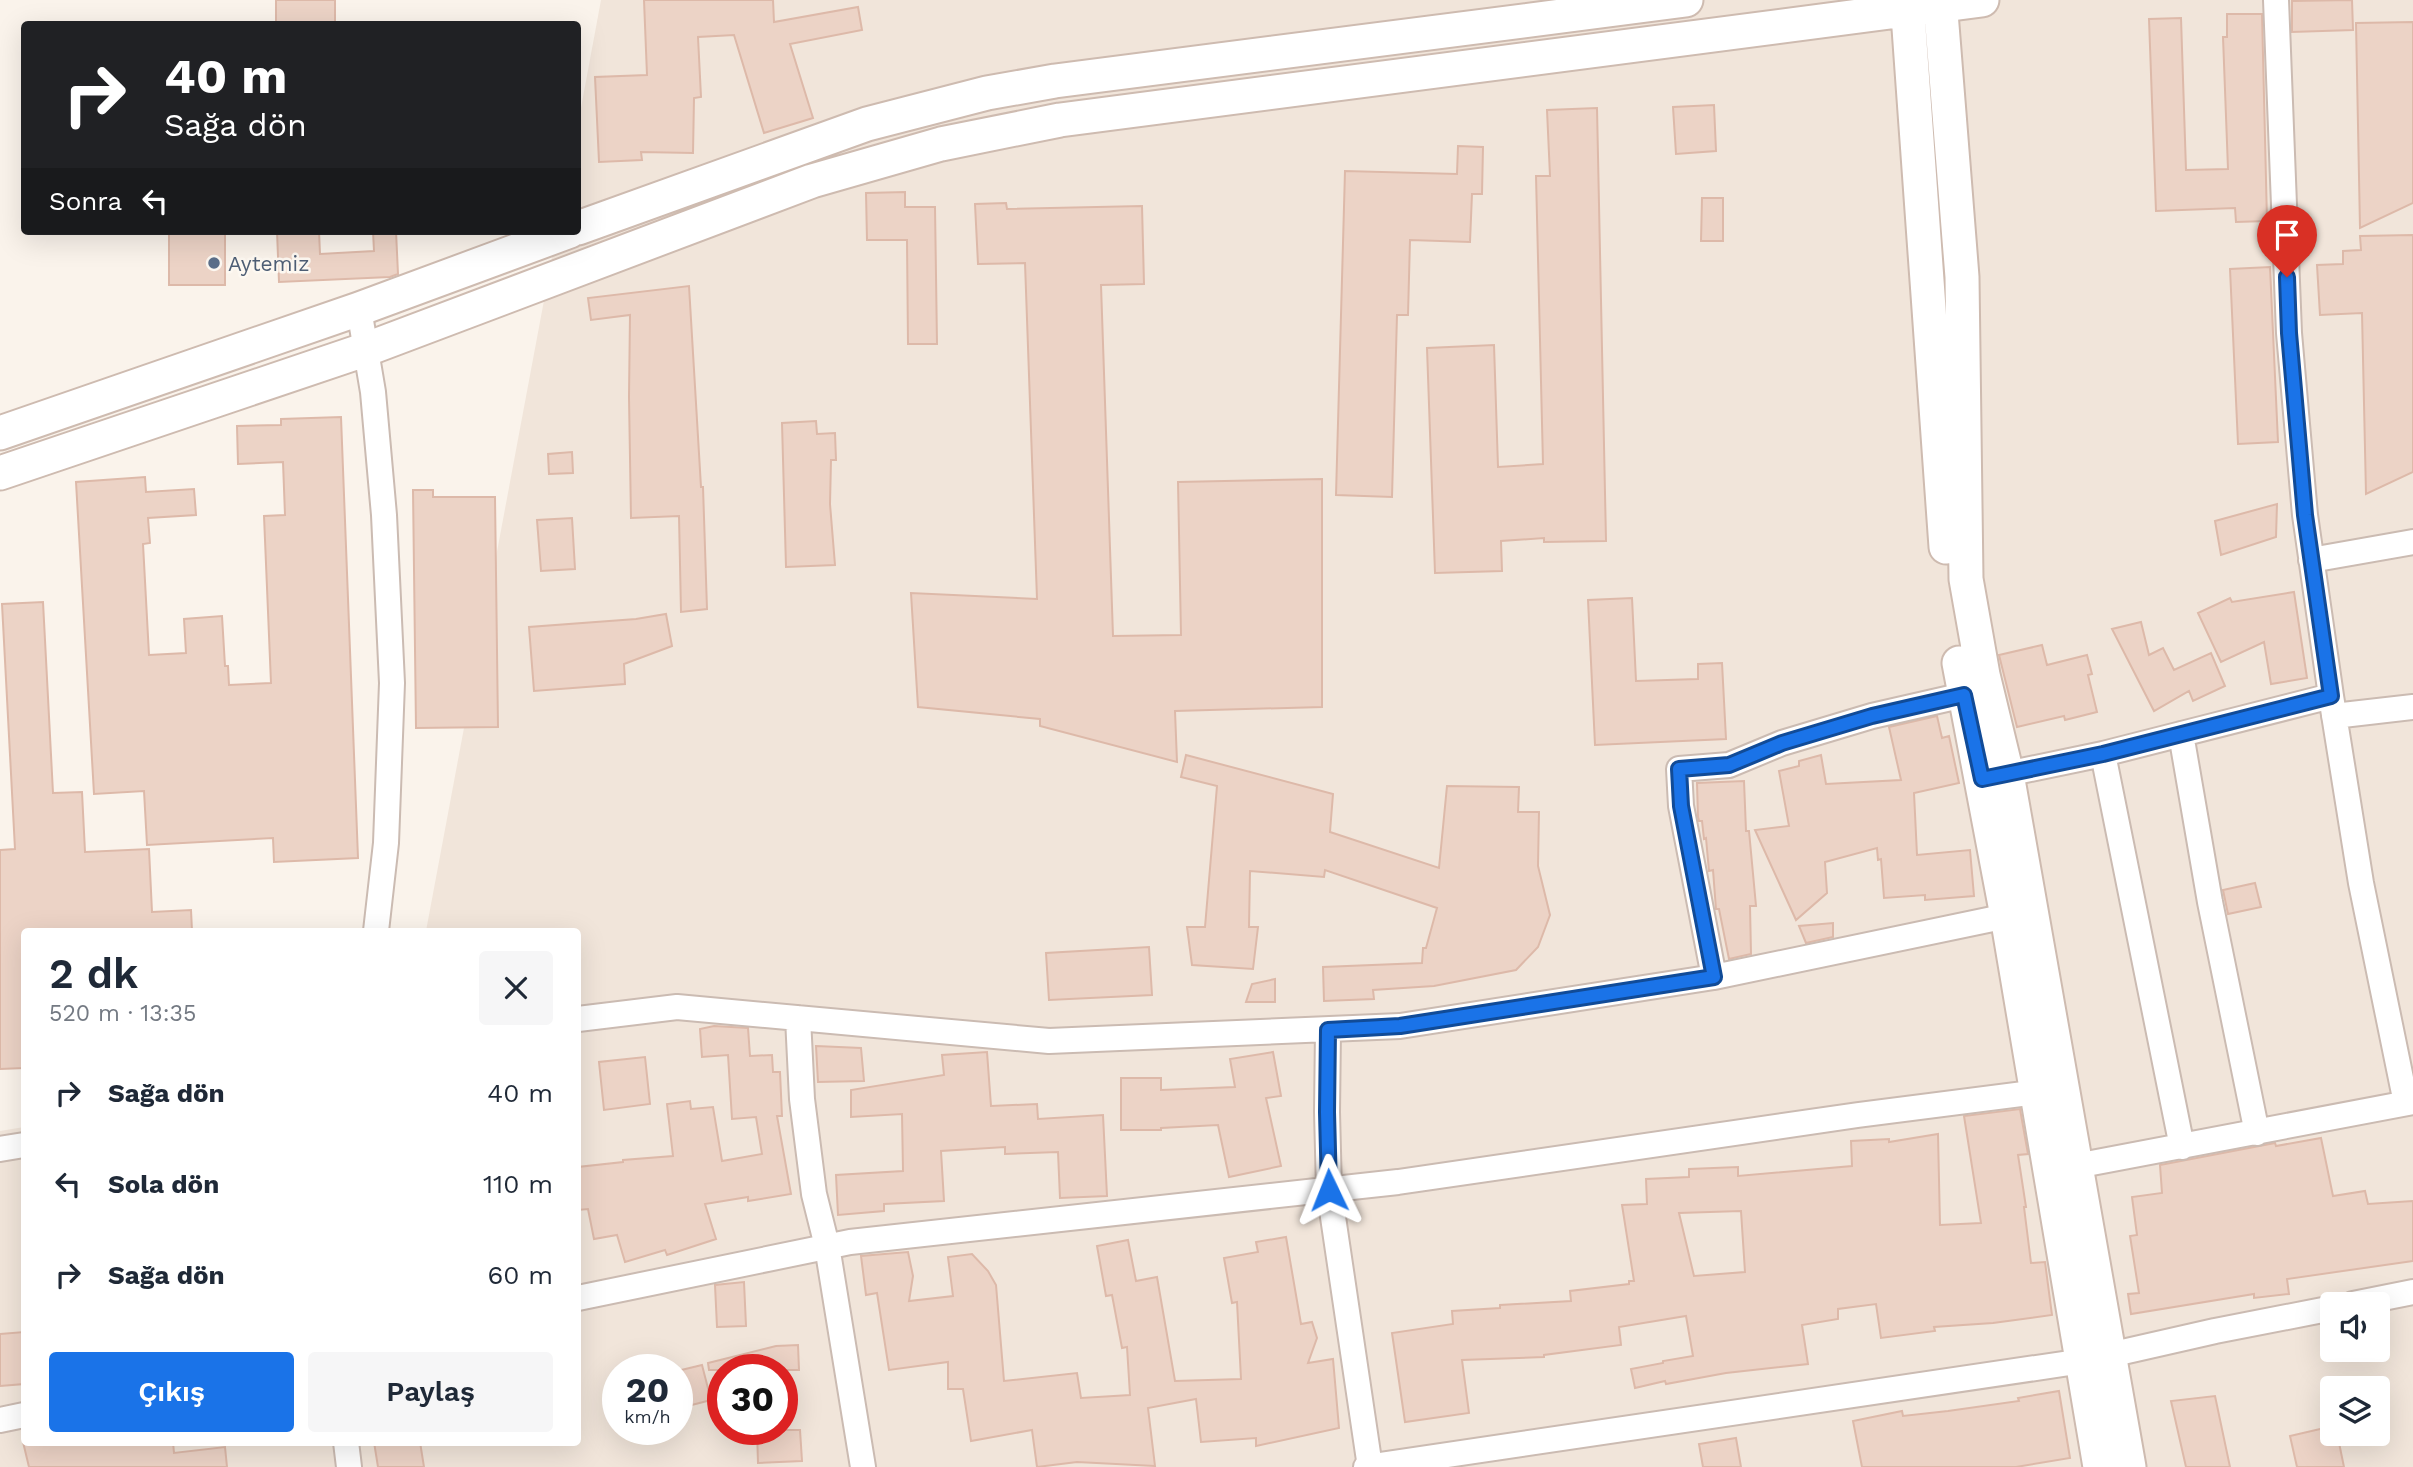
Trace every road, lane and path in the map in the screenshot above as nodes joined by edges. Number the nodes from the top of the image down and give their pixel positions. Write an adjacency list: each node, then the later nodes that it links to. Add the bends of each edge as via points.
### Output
1 (1686, 0): 6 (main road, via 987,93 867,124)
2 (1982, 0): 4 (main road)
3 (2276, 0): 13 (street, via 2289,333)
4 (1941, 3): 5 (main road); 19 (main road, via 1962,277 1966,579)
5 (1908, 5): 9 (main road, via 1074,118 977,136 812,181); 14 (main road, via 1943,521)
6 (581, 227)
7 (559, 235): 8 (main road)
8 (359, 309): 9 (street); 10 (main road)
9 (367, 349): 11 (main road); 21 (street, via 384,515 392,683 386,843)
10 (0, 433)
11 (0, 473)
12 (2413, 542): 13 (street)
13 (2311, 560): 15 (street)
14 (1964, 695): 19 (main road); 22 (street, via 1872,716 1782,743 1729,765 1679,769 1681,806)
15 (2332, 706): 16 (street); 17 (street); 27 (street, via 2361,883)
16 (2413, 707)
17 (2181, 734): 18 (street); 28 (street)
18 (2103, 754): 19 (street); 30 (street)
19 (1994, 777): 20 (main road); 32 (main road)
20 (2007, 916): 22 (street); 26 (main road)
21 (376, 928)
22 (1714, 977): 25 (street, via 1400,1026)
23 (798, 1018): 24 (street, via 677,1007); 25 (street, via 1049,1041); 34 (street, via 802,1100 814,1194)
24 (581, 1019)
25 (1328, 1030): 33 (street)
26 (2038, 1092): 32 (main road); 33 (street)
27 (2409, 1103): 28 (street)
28 (2257, 1133): 30 (street)
29 (21, 1146): 31 (street)
30 (2182, 1147): 32 (street)
31 (0, 1149)
32 (2063, 1168): 39 (main road)
33 (1329, 1190): 34 (street); 45 (street)
34 (827, 1246): 36 (street); 44 (street)
35 (2413, 1292): 37 (street)
36 (581, 1297)
37 (2390, 1297)
38 (2320, 1311): 39 (street)
39 (2096, 1358): 45 (street); 46 (main road); 47 (main road)
40 (21, 1416): 41 (street)
41 (0, 1420)
42 (346, 1446): 43 (street)
43 (349, 1467)
44 (863, 1467)
45 (1369, 1467)
46 (2100, 1467)
47 (2129, 1467)

